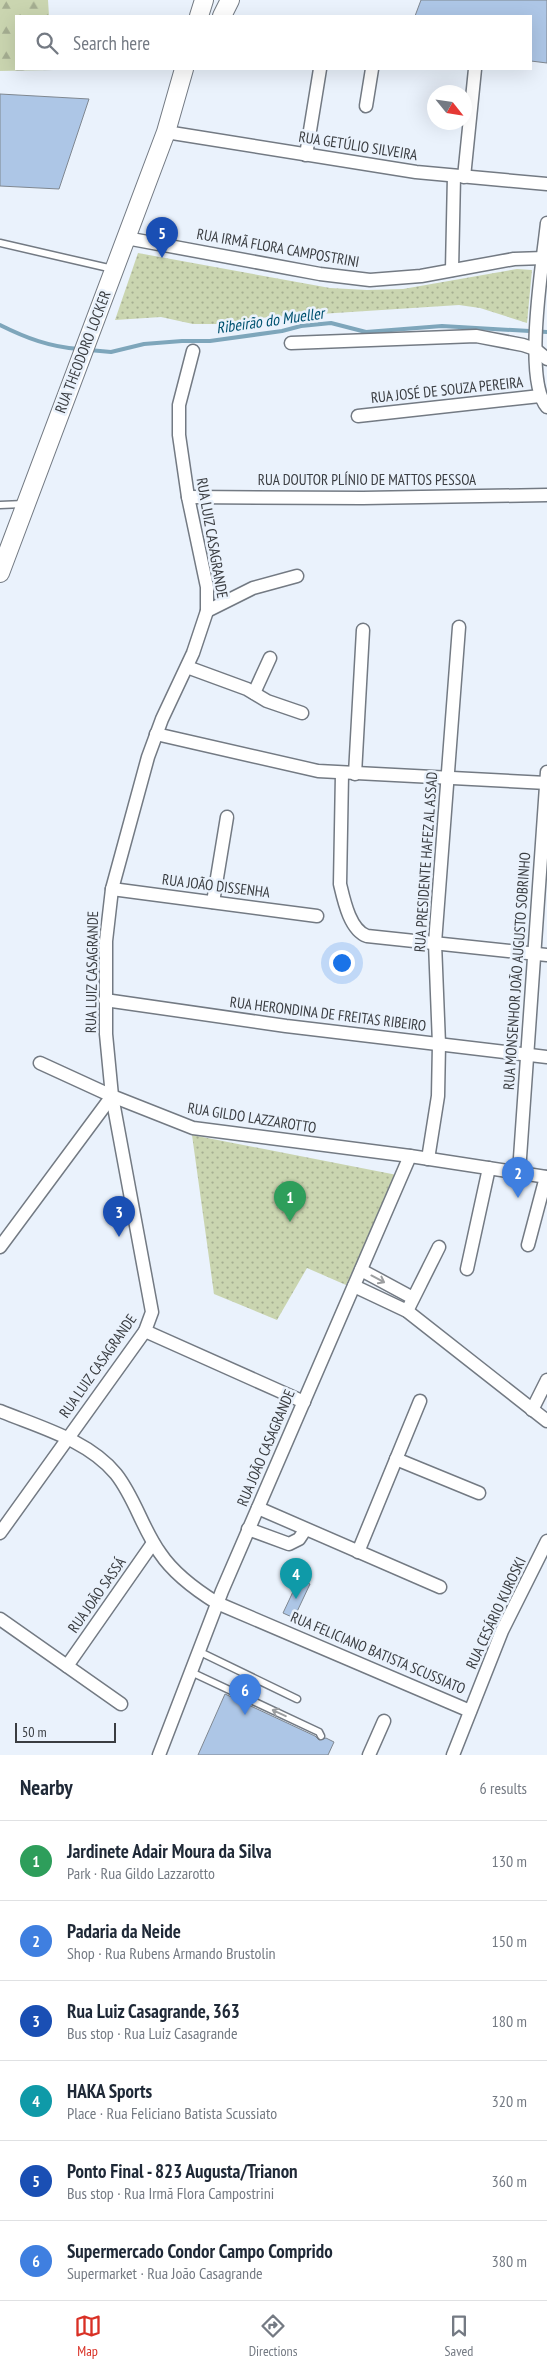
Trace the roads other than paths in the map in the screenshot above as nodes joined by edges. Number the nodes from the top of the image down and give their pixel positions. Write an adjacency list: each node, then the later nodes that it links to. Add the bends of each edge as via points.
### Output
1 (204, 0): 3 (main road)
2 (230, 0): 4 (main road)
3 (199, 15)
4 (222, 15)
5 (184, 70): 11 (main road, RUA THEODORO LOCKER)
6 (196, 70): 11 (main road, RUA THEODORO LOCKER)
7 (320, 70): 12 (street)
8 (372, 70): 10 (street)
9 (475, 70): 13 (street)
10 (366, 106)
11 (166, 132): 12 (street, RUA GETÚLIO SILVEIRA); 16 (main road, RUA THEODORO LOCKER)
12 (306, 155): 13 (street, RUA GETÚLIO SILVEIRA)
13 (459, 176): 14 (street, RUA GETÚLIO SILVEIRA); 20 (street)
14 (547, 184)
15 (547, 223): 18 (street)
16 (126, 238): 19 (main road, RUA THEODORO LOCKER); 20 (street, RUA IRMÃ FLORA CAMPOSTRINI, via 345,278 397,279)
17 (0, 243): 19 (lane)
18 (544, 258): 20 (street, RUA IRMÃ FLORA CAMPOSTRINI, via 500,261); 21 (street)
19 (114, 269): 30 (main road, RUA THEODORO LOCKER)
20 (452, 270)
21 (536, 337): 22 (street, via 523,344 476,336); 24 (street); 25 (street)
22 (291, 344)
23 (193, 351): 29 (street, RUA LUIZ CASAGRANDE, via 178,420)
24 (547, 359)
25 (540, 396): 26 (street); 27 (street, RUA JOSÉ DE SOUZA PEREIRA)
26 (547, 407)
27 (358, 416)
28 (547, 495): 29 (street, RUA DOUTOR PLÍNIO DE MATTOS PESSOA)
29 (188, 497): 34 (street, RUA LUIZ CASAGRANDE, via 207,587)
30 (26, 504): 31 (lane); 32 (main road, RUA THEODORO LOCKER)
31 (0, 505)
32 (0, 573)
33 (297, 576): 34 (street, via 253,588)
34 (208, 611): 38 (street, RUA LUIZ CASAGRANDE)
35 (459, 627): 43 (street, RUA PRESIDENTE HAFEZ AL ASSAD)
36 (363, 630): 42 (street)
37 (270, 658): 39 (street)
38 (187, 667): 39 (street); 41 (street, RUA LUIZ CASAGRANDE)
39 (254, 694): 40 (street)
40 (302, 713)
41 (156, 734): 42 (street, via 298,768); 46 (street, RUA LUIZ CASAGRANDE)
42 (348, 774): 43 (street); 49 (street, via 340,884 355,926 362,934)
43 (447, 778): 44 (street); 49 (street, RUA PRESIDENTE HAFEZ AL ASSAD)
44 (547, 779): 50 (street, RUA MONSENHOR JOÃO AUGUSTO SOBRINHO)
45 (227, 817): 47 (street)
46 (112, 889): 47 (street, RUA JOÃO DISSENHA); 51 (street, RUA LUIZ CASAGRANDE, via 106,941)
47 (213, 902): 48 (street, RUA JOÃO DISSENHA)
48 (317, 916)
49 (435, 943): 50 (street); 52 (street, RUA PRESIDENTE HAFEZ AL ASSAD)
50 (541, 955): 53 (street, RUA MONSENHOR JOÃO AUGUSTO SOBRINHO)
51 (105, 1000): 52 (street, RUA HERONDINA DE FREITAS RIBEIRO); 56 (street, RUA LUIZ CASAGRANDE)
52 (439, 1044): 53 (street, RUA HERONDINA DE FREITAS RIBEIRO); 58 (street, RUA PRESIDENTE HAFEZ AL ASSAD, via 438,1096)
53 (527, 1055): 54 (street, RUA HERONDINA DE FREITAS RIBEIRO); 60 (street, RUA MONSENHOR JOÃO AUGUSTO SOBRINHO)
54 (547, 1057)
55 (40, 1063): 56 (street, RUA GILDO LAZZAROTTO)
56 (112, 1096): 57 (street, RUA GILDO LAZZAROTTO, via 193,1128); 64 (street); 70 (street, RUA LUIZ CASAGRANDE, via 151,1303 152,1312)
57 (410, 1156): 58 (street, RUA GILDO LAZZAROTTO); 66 (street, RUA JOÃO CASAGRANDE)
58 (428, 1159): 59 (street, RUA GILDO LAZZAROTTO)
59 (489, 1168): 60 (street, RUA GILDO LAZZAROTTO); 65 (street)
60 (519, 1172): 61 (street, RUA GILDO LAZZAROTTO)
61 (546, 1177): 62 (street)
62 (528, 1245)
63 (439, 1246): 68 (street)
64 (0, 1248)
65 (467, 1268)
66 (361, 1270): 67 (street, RUA JOÃO CASAGRANDE); 68 (street, one-way to 68)
67 (354, 1286): 69 (street); 73 (street, RUA JOÃO CASAGRANDE)
68 (413, 1298): 69 (street)
69 (407, 1310): 74 (street)
70 (145, 1330): 73 (street); 77 (street, RUA LUIZ CASAGRANDE)
71 (547, 1380): 74 (street)
72 (420, 1401): 78 (street)
73 (304, 1402): 80 (street, RUA JOÃO CASAGRANDE)
74 (532, 1410): 76 (street)
75 (0, 1411): 77 (street, RUA FELICIANO BATISTA SCUSSIATO)
76 (547, 1422)
77 (68, 1439): 83 (street, RUA LUIZ CASAGRANDE); 84 (street, RUA FELICIANO BATISTA SCUSSIATO, via 115,1473)
78 (396, 1459): 79 (street); 86 (street)
79 (479, 1493)
80 (258, 1508): 81 (street, RUA JOÃO CASAGRANDE); 82 (street)
81 (248, 1529): 82 (street, via 289,1544); 88 (street, RUA JOÃO CASAGRANDE)
82 (305, 1530): 86 (street)
83 (0, 1533)
84 (153, 1542): 88 (street, RUA FELICIANO BATISTA SCUSSIATO, via 180,1576); 91 (street, RUA JOÃO SASSÁ)
85 (547, 1542): 95 (street, RUA CESÁRIO KUROSKI, via 502,1631)
86 (358, 1552): 87 (street)
87 (440, 1587)
88 (217, 1603): 90 (street, RUA JOÃO CASAGRANDE); 95 (street, RUA FELICIANO BATISTA SCUSSIATO)
89 (0, 1619): 91 (street)
90 (198, 1651): 92 (street, RUA JOÃO CASAGRANDE); 93 (lane)
91 (67, 1666): 94 (street)
92 (191, 1672): 97 (lane, one-way to 92, via 319,1732); 98 (street, RUA JOÃO CASAGRANDE)
93 (297, 1699)
94 (121, 1704)
95 (470, 1711): 100 (street, RUA CESÁRIO KUROSKI)
96 (384, 1721): 99 (street)
97 (321, 1736)
98 (159, 1755)
99 (369, 1755)
100 (453, 1755)

